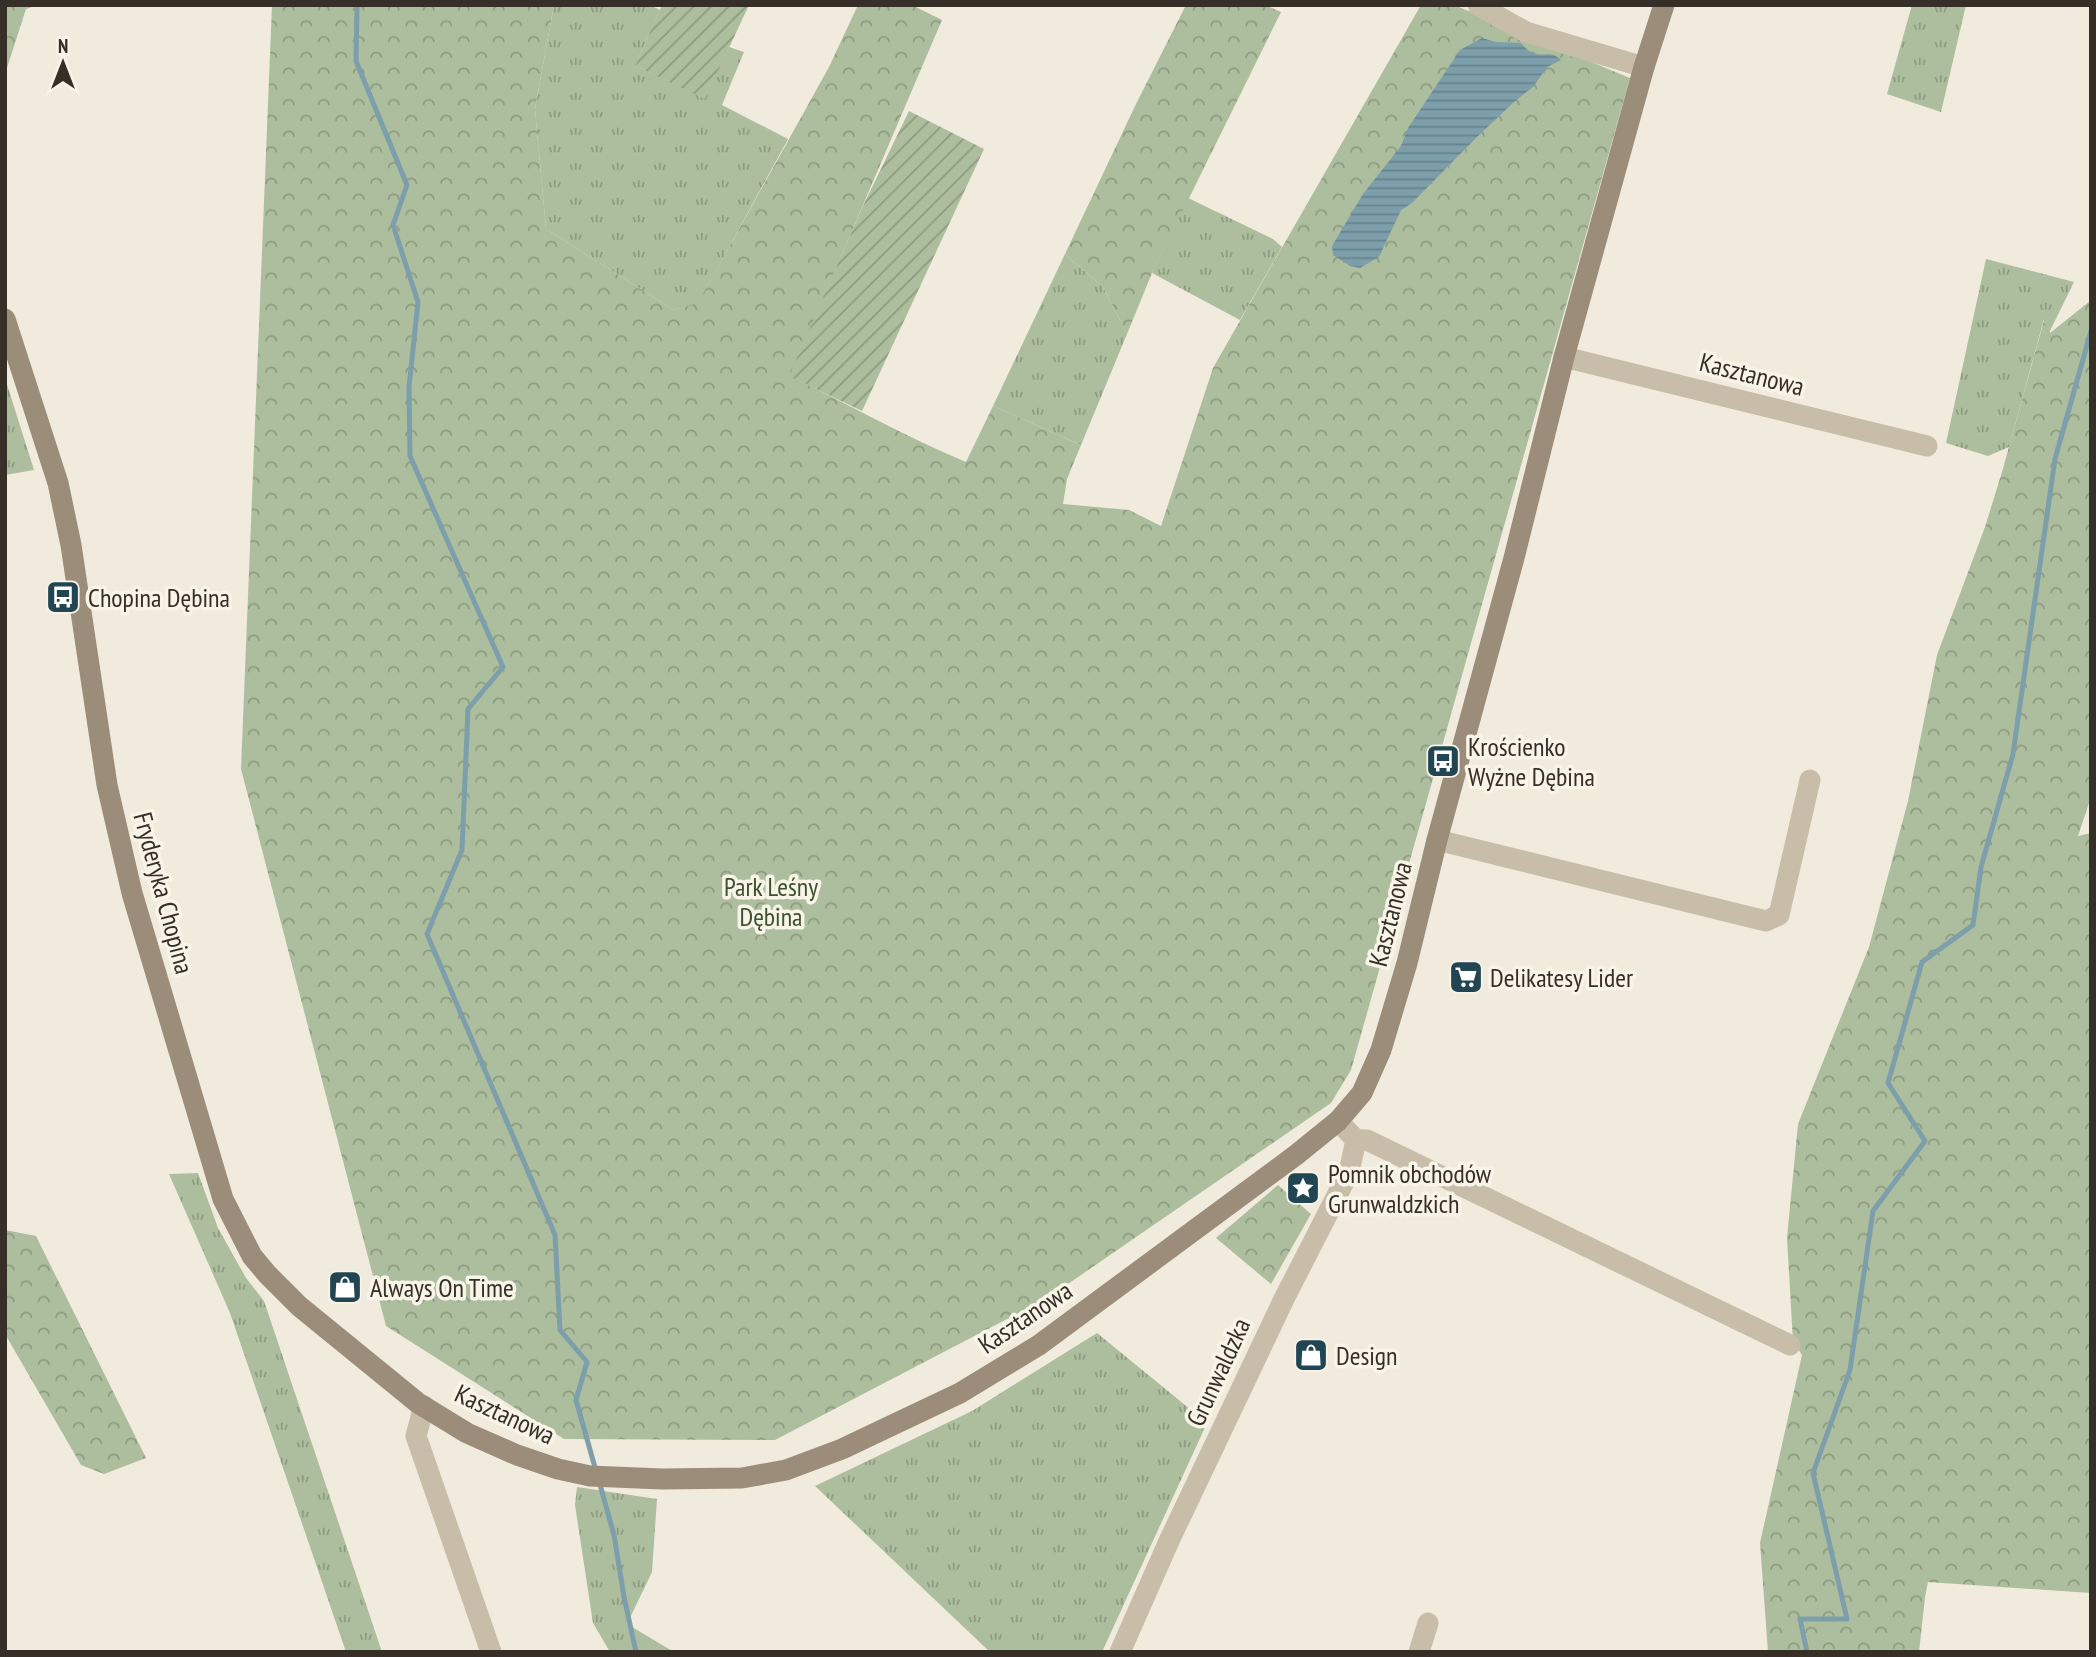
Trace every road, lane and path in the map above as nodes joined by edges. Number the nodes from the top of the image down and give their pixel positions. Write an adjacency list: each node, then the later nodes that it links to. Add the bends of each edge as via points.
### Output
1 (1478, 5): 3 (street, via 1526,32)
2 (1664, 5): 3 (street, Kasztanowa)
3 (1644, 67): 5 (street, Kasztanowa)
4 (5, 319): 12 (street, Fryderyka Chopina, via 58,484 107,785 132,893 223,1199 252,1256 267,1274 327,1331)
5 (1564, 357): 6 (street, Kasztanowa); 8 (street, Kasztanowa)
6 (1927, 446)
7 (1810, 780): 8 (street, Kasztanowa, via 1779,915 1766,921)
8 (1437, 840): 9 (street, Kasztanowa, via 1381,1050 1362,1093)
9 (1338, 1121): 10 (street); 12 (street, Kasztanowa, via 1039,1345 960,1393 786,1470 742,1478 601,1477 517,1455 467,1433)
10 (1356, 1140): 11 (street, via 1367,1140); 15 (street, Grunwaldzka, via 1349,1172 1278,1311)
11 (1790, 1345)
12 (421, 1405): 14 (street, via 416,1436)
13 (1428, 1623): 16 (street)
14 (491, 1652)
15 (1119, 1652)
16 (1419, 1652)

